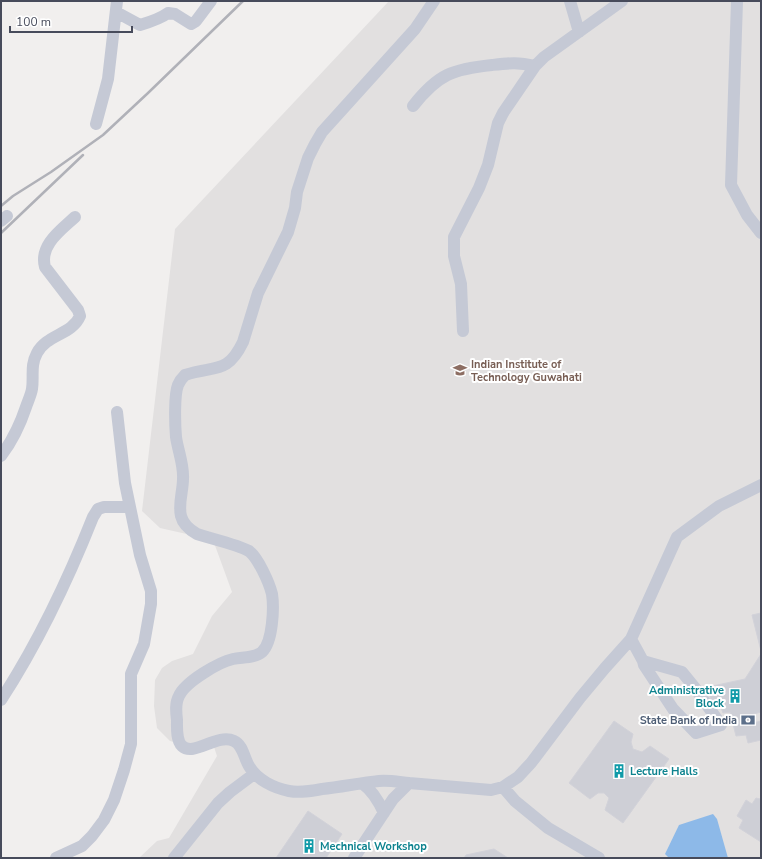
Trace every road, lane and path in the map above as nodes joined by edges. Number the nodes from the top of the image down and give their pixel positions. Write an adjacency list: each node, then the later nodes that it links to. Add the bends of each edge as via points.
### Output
1 (211, 1): 6 (street, via 191,24 175,14 168,13 140,25)
2 (434, 1): 23 (street, via 415,29 322,132 315,144 301,178 288,232 258,293 243,342 233,360 220,367 185,375 177,388 175,428 183,466 182,520 197,534 243,548 252,555 272,593 273,607 269,642 262,652 225,662 183,689 176,709 178,736 182,746 195,749 226,738 235,741)
3 (570, 1): 7 (street)
4 (622, 1): 7 (street)
5 (737, 1): 12 (street, via 732,185 747,215)
6 (117, 7): 10 (street, via 108,79)
7 (579, 32): 8 (street)
8 (535, 66): 9 (street, via 519,63 468,67 451,72 424,92); 13 (street, via 498,123 488,165 454,237 454,256 461,284)
9 (413, 106)
10 (96, 124)
11 (75, 217): 15 (street, via 52,237 43,260 45,267 80,316 72,328 50,338 38,352 32,370 32,390 11,443)
12 (761, 233)
13 (462, 331)
14 (116, 412): 17 (street)
15 (1, 456)
16 (761, 484): 18 (street, via 720,506 677,537)
17 (130, 507): 22 (street, via 104,507 98,510 22,668); 28 (street, via 151,592 144,644 131,674 131,744 114,800 104,820 82,846)
18 (631, 639): 19 (street); 26 (street, via 580,698 531,763 518,777)
19 (643, 660): 20 (street); 21 (street)
20 (665, 667): 21 (street); 21 (street, via 682,672 721,725 696,734 673,709)
21 (655, 682)
22 (1, 700)
23 (254, 774): 25 (street, via 279,789 296,792); 29 (street, via 218,803)
24 (409, 783): 25 (street, via 380,781); 26 (street, via 491,790); 27 (street, via 393,799)
25 (363, 784): 27 (street, via 372,793)
26 (503, 787): 31 (street, via 515,801 548,828)
27 (384, 814): 30 (street)
28 (56, 858)
29 (174, 858)
30 (354, 858)
31 (599, 858)

